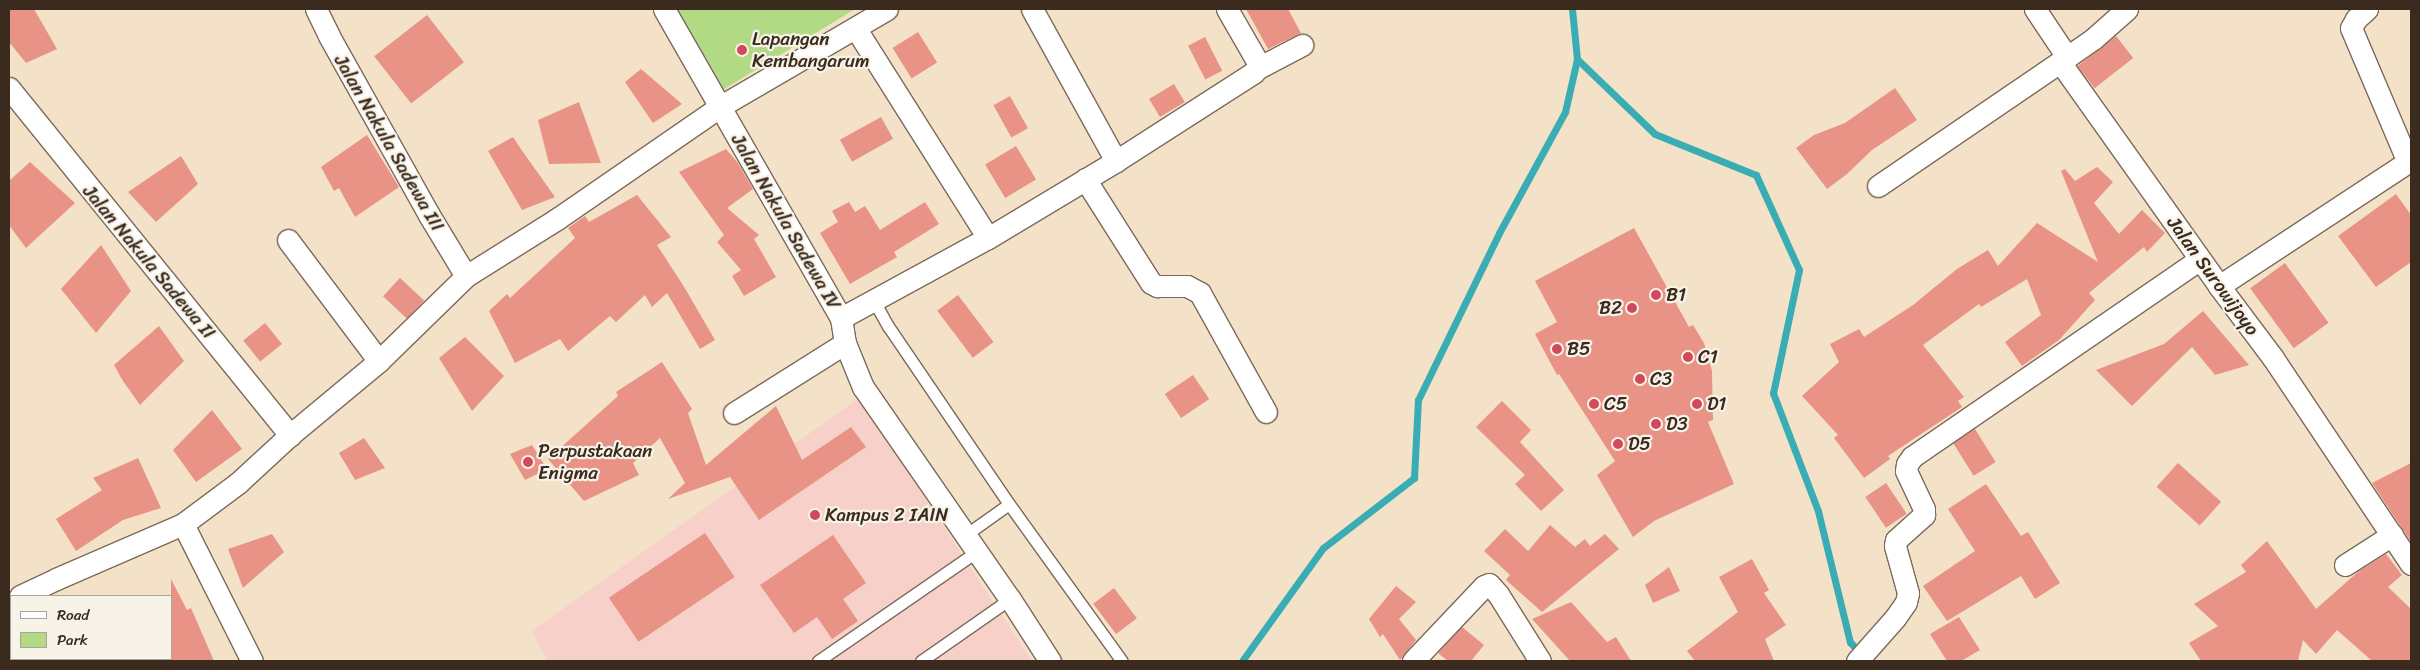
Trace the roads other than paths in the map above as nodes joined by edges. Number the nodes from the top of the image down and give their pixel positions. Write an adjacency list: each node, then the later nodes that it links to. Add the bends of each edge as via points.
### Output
1 (316, 9): 22 (street, Jalan Nakula Sadewa III, via 419,198)
2 (664, 9): 14 (street, Jalan Nakula Sadewa IV)
3 (887, 9): 9 (street)
4 (1032, 9): 15 (street)
5 (1227, 9): 12 (street)
6 (2035, 9): 11 (street, Jalan Surowijoyo)
7 (2127, 9): 11 (street)
8 (2366, 9): 16 (street, via 2351,28)
9 (856, 28): 14 (street); 19 (street)
10 (1302, 45): 12 (street)
11 (2064, 60): 18 (street); 21 (street, Jalan Surowijoyo)
12 (1258, 68): 15 (street)
13 (9, 88): 30 (street, Jalan Nakula Sadewa II)
14 (721, 106): 22 (street, via 557,219); 25 (street, Jalan Nakula Sadewa IV)
15 (1116, 161): 17 (street)
16 (2410, 162): 23 (street)
17 (1085, 179): 19 (street); 28 (street, via 1151,283 1187,286 1200,293)
18 (1878, 186)
19 (988, 238): 24 (street)
20 (288, 240): 27 (street)
21 (2200, 259): 23 (street, Jalan Surowijoyo); 46 (street, via 1912,457 1906,471 1924,515 1900,534 1895,546 1908,593 1906,602)
22 (466, 276): 27 (street)
23 (2219, 286): 33 (street, Jalan Surowijoyo, via 2273,358)
24 (874, 301): 25 (street); 31 (lane)
25 (841, 318): 26 (street, Jalan Nakula Sadewa IV)
26 (845, 343): 29 (street); 34 (street, Jalan Nakula Sadewa IV, via 863,387)
27 (379, 361): 30 (street)
28 (1266, 412)
29 (734, 413)
30 (290, 435): 32 (street, via 238,483)
31 (1009, 504): 34 (lane); 43 (lane)
32 (184, 524): 37 (street); 39 (street)
33 (2392, 535): 35 (street, Jalan Surowijoyo); 36 (street)
34 (970, 544): 38 (street, Jalan Nakula Sadewa IV); 40 (lane)
35 (2411, 564)
36 (2345, 566)
37 (22, 595)
38 (1010, 599): 41 (lane); 42 (street, Jalan Nakula Sadewa IV)
39 (252, 661)
40 (818, 661)
41 (921, 661)
42 (1050, 661)
43 (1122, 661)
44 (1414, 661): 45 (street, via 1484,586 1490,584)
45 (1540, 661)
46 (1857, 661)

